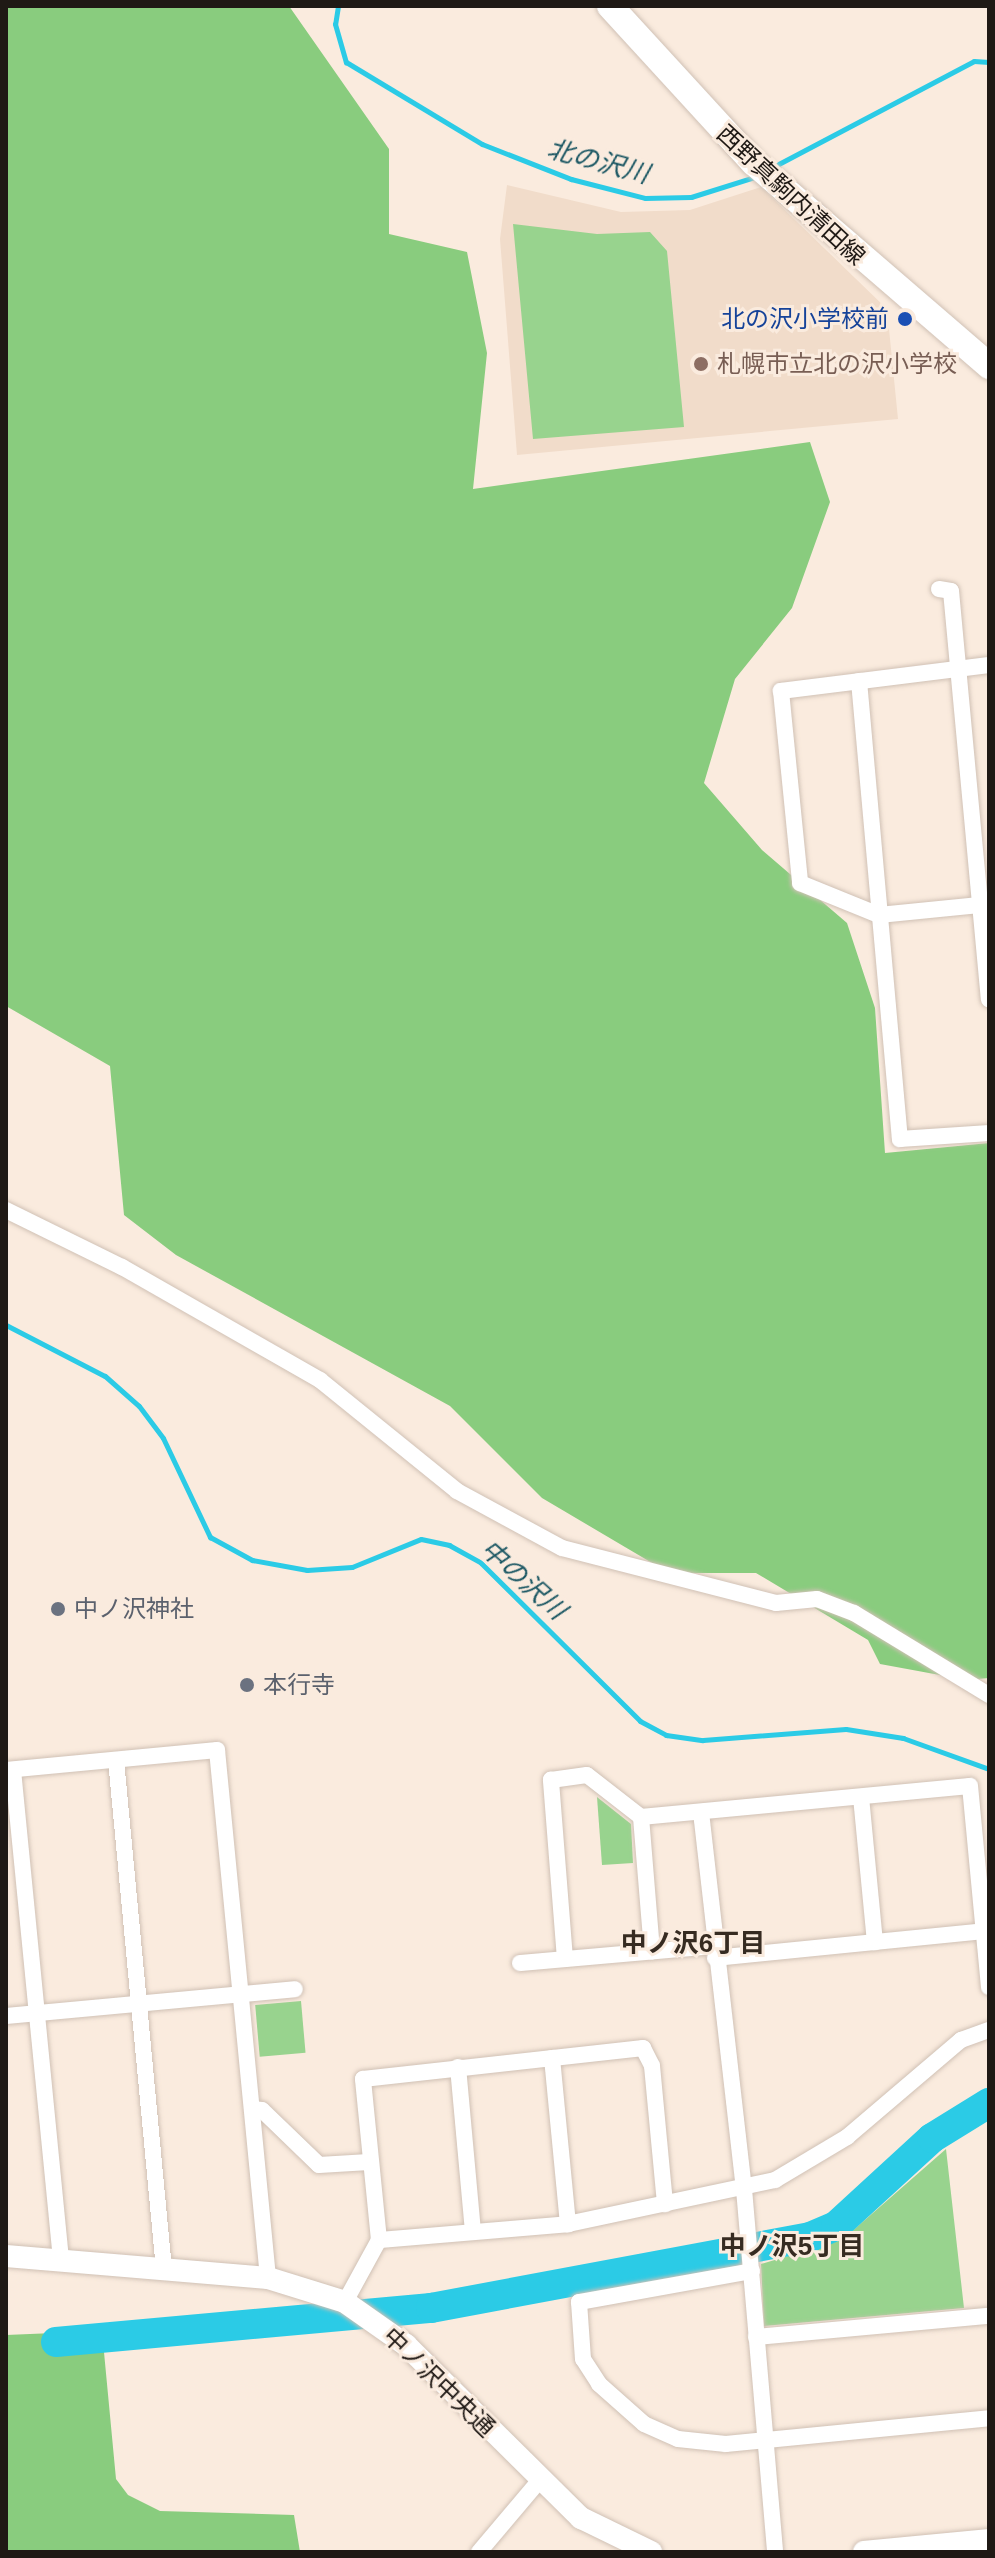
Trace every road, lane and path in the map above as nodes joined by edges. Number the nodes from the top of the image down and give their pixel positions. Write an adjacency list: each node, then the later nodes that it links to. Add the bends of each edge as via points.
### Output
1 (610, 6): 2 (main road, 西野真駒内清田線, via 754,163)
2 (989, 366)
3 (939, 589): 5 (street, via 951,591)
4 (989, 665): 5 (street)
5 (957, 669): 6 (street); 7 (street)
6 (859, 681): 8 (street); 8 (street, via 781,691 800,883)
7 (984, 905): 8 (street); 9 (street)
8 (879, 915): 10 (street, via 900,1139)
9 (989, 999)
10 (989, 1133)
11 (6, 1210): 12 (street, via 122,1267 320,1380 457,1491 562,1548 776,1603 817,1599 854,1613)
12 (989, 1695)
13 (116, 1760): 14 (street); 26 (street, via 217,1750); 27 (street)
14 (9, 1770): 28 (street)
15 (861, 1797): 16 (street); 18 (street, via 970,1786); 19 (street)
16 (701, 1812): 17 (street); 21 (street)
17 (641, 1817): 20 (street); 22 (street, via 587,1775 551,1780)
18 (984, 1931): 19 (street); 24 (street)
19 (875, 1942): 21 (street)
20 (652, 1952): 21 (street); 22 (street)
21 (715, 1952): 35 (street)
22 (565, 1959): 23 (street)
23 (520, 1963)
24 (989, 1987)
25 (295, 1989): 26 (street)
26 (241, 1994): 27 (street); 33 (street)
27 (140, 2004): 28 (street); 43 (street)
28 (38, 2013): 29 (street); 41 (street)
29 (6, 2016)
30 (989, 2030): 35 (street, via 961,2040 847,2137 775,2180)
31 (552, 2058): 32 (street); 36 (street, via 643,2048 652,2066); 37 (street)
32 (458, 2067): 34 (street, via 363,2079); 38 (street)
33 (252, 2109): 34 (street, via 262,2110 319,2165); 44 (street)
34 (369, 2162): 39 (street)
35 (744, 2189): 36 (street); 42 (street)
36 (665, 2204): 37 (street)
37 (568, 2224): 38 (street)
38 (473, 2231): 39 (street)
39 (379, 2240): 45 (street)
40 (6, 2256): 41 (street, 中ノ沢中央通)
41 (61, 2262): 43 (street, 中ノ沢中央通)
42 (752, 2268): 47 (street); 49 (street, via 579,2302 583,2359 599,2384 655,2429 702,2442)
43 (164, 2270): 44 (street, 中ノ沢中央通)
44 (268, 2278): 45 (street, 中ノ沢中央通)
45 (345, 2302): 50 (street, 中ノ沢中央通, via 406,2345)
46 (989, 2316): 47 (street)
47 (756, 2337): 49 (street)
48 (989, 2418): 49 (street)
49 (764, 2440): 54 (street)
50 (539, 2481): 52 (street); 53 (street, 中ノ沢中央通, via 581,2518)
51 (989, 2540): 55 (street)
52 (479, 2552)
53 (651, 2552)
54 (775, 2552)
55 (864, 2552)

